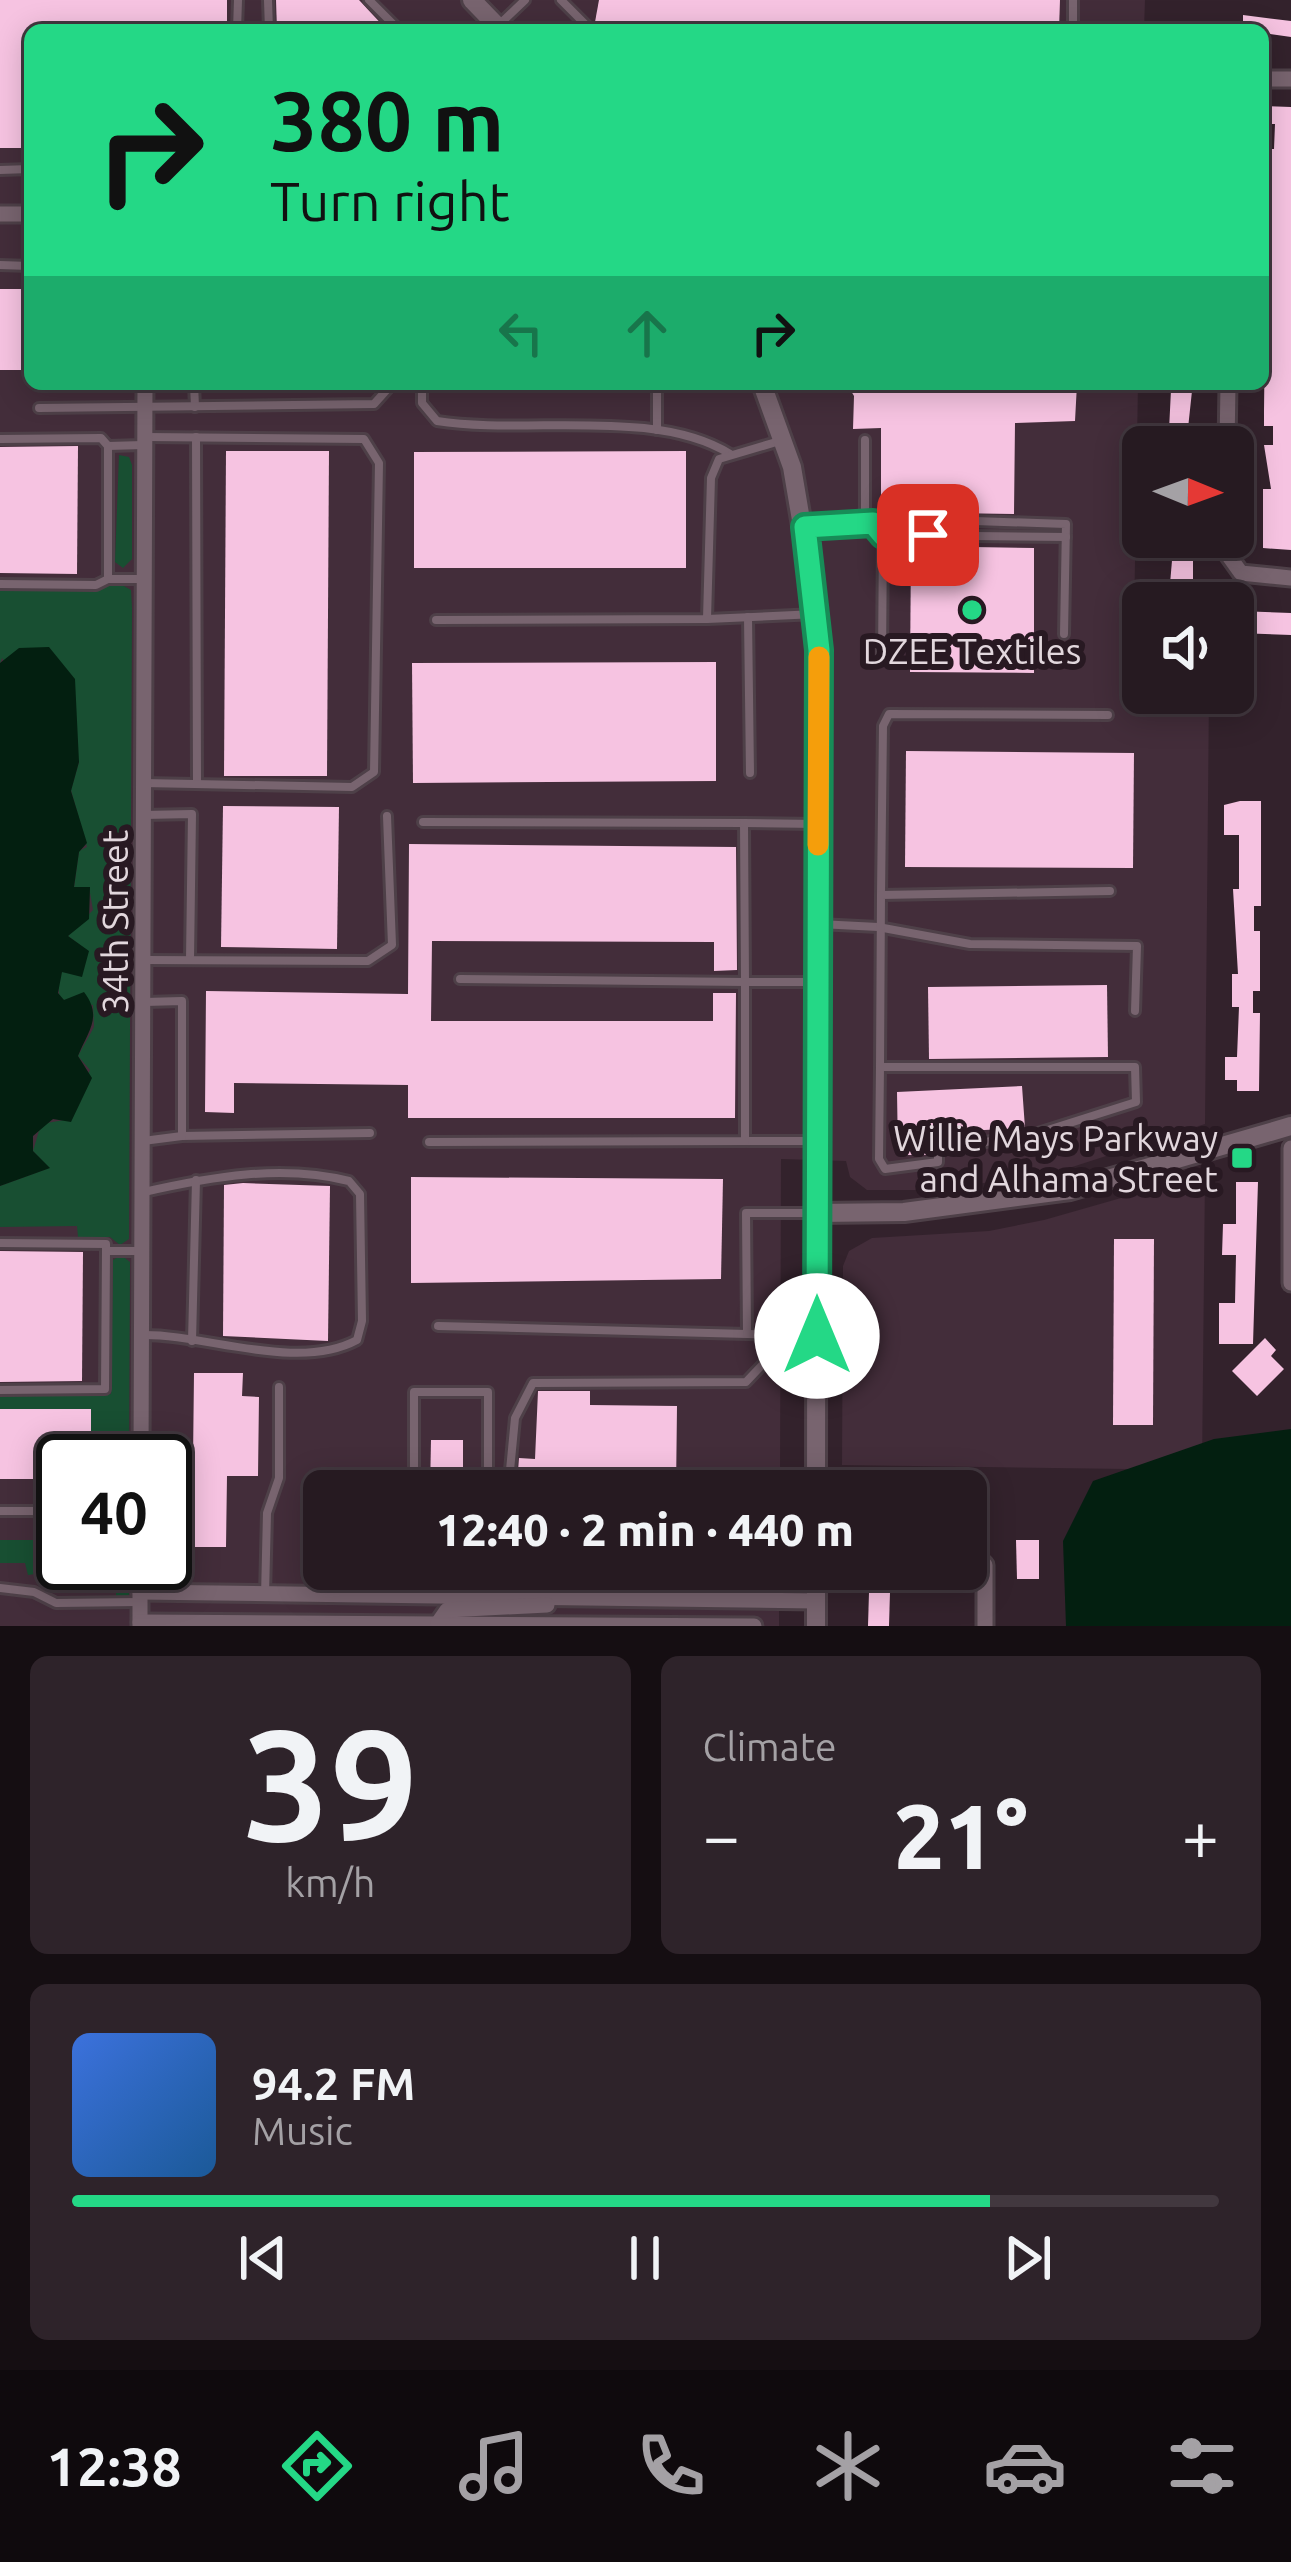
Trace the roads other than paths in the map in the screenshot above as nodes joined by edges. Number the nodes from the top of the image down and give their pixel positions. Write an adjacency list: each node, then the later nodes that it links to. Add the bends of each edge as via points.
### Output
1 (369, 0): 5 (lane)
2 (472, 0): 6 (street)
3 (524, 0): 7 (lane)
4 (561, 0): 8 (lane)
5 (394, 24)
6 (495, 24)
7 (503, 24)
8 (585, 24)
9 (145, 390): 16 (street, 34th Street)
10 (194, 390): 17 (lane)
11 (388, 390): 17 (lane, via 374,404)
12 (422, 390): 20 (lane, via 437,422)
13 (657, 390): 20 (lane)
14 (764, 390): 23 (street)
15 (1228, 390): 19 (street)
16 (145, 407): 17 (lane); 18 (lane); 25 (street, 34th Street)
17 (195, 407)
18 (39, 408)
19 (1227, 426)
20 (657, 431): 27 (lane, via 708,440)
21 (196, 437): 25 (lane); 46 (lane); 46 (lane, via 364,439 379,463 374,772 352,787)
22 (0, 439): 26 (lane, via 100,438)
23 (784, 440): 27 (lane); 29 (street)
24 (865, 440): 28 (lane)
25 (145, 441): 26 (lane); 33 (street, 34th Street)
26 (109, 446): 35 (lane)
27 (732, 455): 39 (lane, via 719,459 711,478)
28 (869, 524): 29 (lane); 30 (lane); 31 (lane, via 1066,524)
29 (805, 527): 37 (street)
30 (883, 535): 31 (lane); 42 (lane)
31 (1066, 537): 41 (lane)
32 (1230, 558): 34 (street, via 1241,573)
33 (144, 578): 35 (lane); 45 (street, 34th Street)
34 (1291, 578)
35 (108, 579): 36 (lane)
36 (0, 584)
37 (817, 614): 38 (lane); 51 (street)
38 (748, 617): 39 (lane); 44 (lane)
39 (707, 619): 40 (lane)
40 (436, 620)
41 (1064, 634)
42 (882, 659)
43 (1108, 715): 53 (lane, via 889,714)
44 (750, 773)
45 (144, 783): 46 (lane); 47 (street, 34th Street)
46 (197, 783)
47 (144, 814): 56 (lane, via 191,814); 57 (street, 34th Street)
48 (387, 816): 56 (lane, via 392,945 368,962)
49 (423, 822): 50 (lane)
50 (744, 824): 51 (lane); 59 (lane)
51 (818, 824): 54 (street)
52 (1111, 891): 53 (lane)
53 (881, 895): 55 (lane)
54 (818, 923): 55 (lane); 60 (street)
55 (878, 927): 62 (lane, via 970,944 1137,946); 63 (lane)
56 (190, 959): 57 (lane)
57 (144, 960): 61 (street, 34th Street)
58 (460, 979): 59 (lane)
59 (745, 982): 60 (lane); 68 (lane)
60 (818, 982): 69 (street)
61 (144, 1002): 66 (lane, via 182,1001); 67 (street, 34th Street)
62 (1135, 1011)
63 (880, 1067): 63 (lane, via 1136,1067 1136,1102 1032,1135 938,1149 938,1162 885,1169)
64 (1291, 1126): 74 (street, via 1070,1190 904,1212)
65 (370, 1133): 66 (lane)
66 (182, 1136): 67 (lane)
67 (143, 1141): 73 (street, 34th Street)
68 (745, 1141): 69 (lane); 70 (lane)
69 (817, 1141): 74 (street)
70 (429, 1142)
71 (1291, 1148): 78 (street)
72 (196, 1180): 73 (lane); 84 (lane); 84 (lane, via 292,1173 356,1187 362,1321 357,1340 339,1350 224,1349)
73 (143, 1192): 77 (street, 34th Street)
74 (817, 1213): 80 (lane, via 746,1213); 83 (street)
75 (0, 1244): 76 (lane, via 106,1244)
76 (106, 1251): 77 (lane); 86 (lane, via 105,1389)
77 (142, 1251): 81 (street, 34th Street)
78 (1291, 1283)
79 (438, 1326): 80 (lane)
80 (747, 1334): 82 (lane)
81 (142, 1335): 84 (lane); 87 (street, 34th Street)
82 (768, 1335): 83 (lane); 90 (lane, via 765,1362 746,1382 533,1383 522,1396)
83 (817, 1336): 91 (street)
84 (192, 1341)
85 (279, 1387): 103 (lane, via 279,1478 267,1514)
86 (0, 1390)
87 (141, 1434)
88 (414, 1470): 89 (lane, via 414,1392 488,1392)
89 (488, 1470)
90 (508, 1470)
91 (816, 1470)
92 (0, 1511): 93 (lane)
93 (36, 1511)
94 (0, 1588): 102 (lane, via 56,1603)
95 (140, 1590): 102 (street)
96 (424, 1590): 104 (lane)
97 (488, 1590): 105 (lane)
98 (507, 1590): 106 (lane)
99 (620, 1590): 108 (lane)
100 (816, 1590): 109 (street)
101 (985, 1590): 116 (street)
102 (140, 1597): 103 (street); 110 (street)
103 (265, 1598): 104 (street)
104 (429, 1599): 105 (street)
105 (488, 1599): 106 (street)
106 (507, 1599): 107 (street)
107 (579, 1599): 108 (street); 112 (street, via 527,1610 447,1610)
108 (620, 1599): 109 (street)
109 (816, 1601): 115 (street)
110 (140, 1624): 111 (street)
111 (348, 1624): 112 (street)
112 (438, 1625): 113 (street)
113 (628, 1625): 114 (street)
114 (754, 1626)
115 (816, 1626)
116 (985, 1626)

